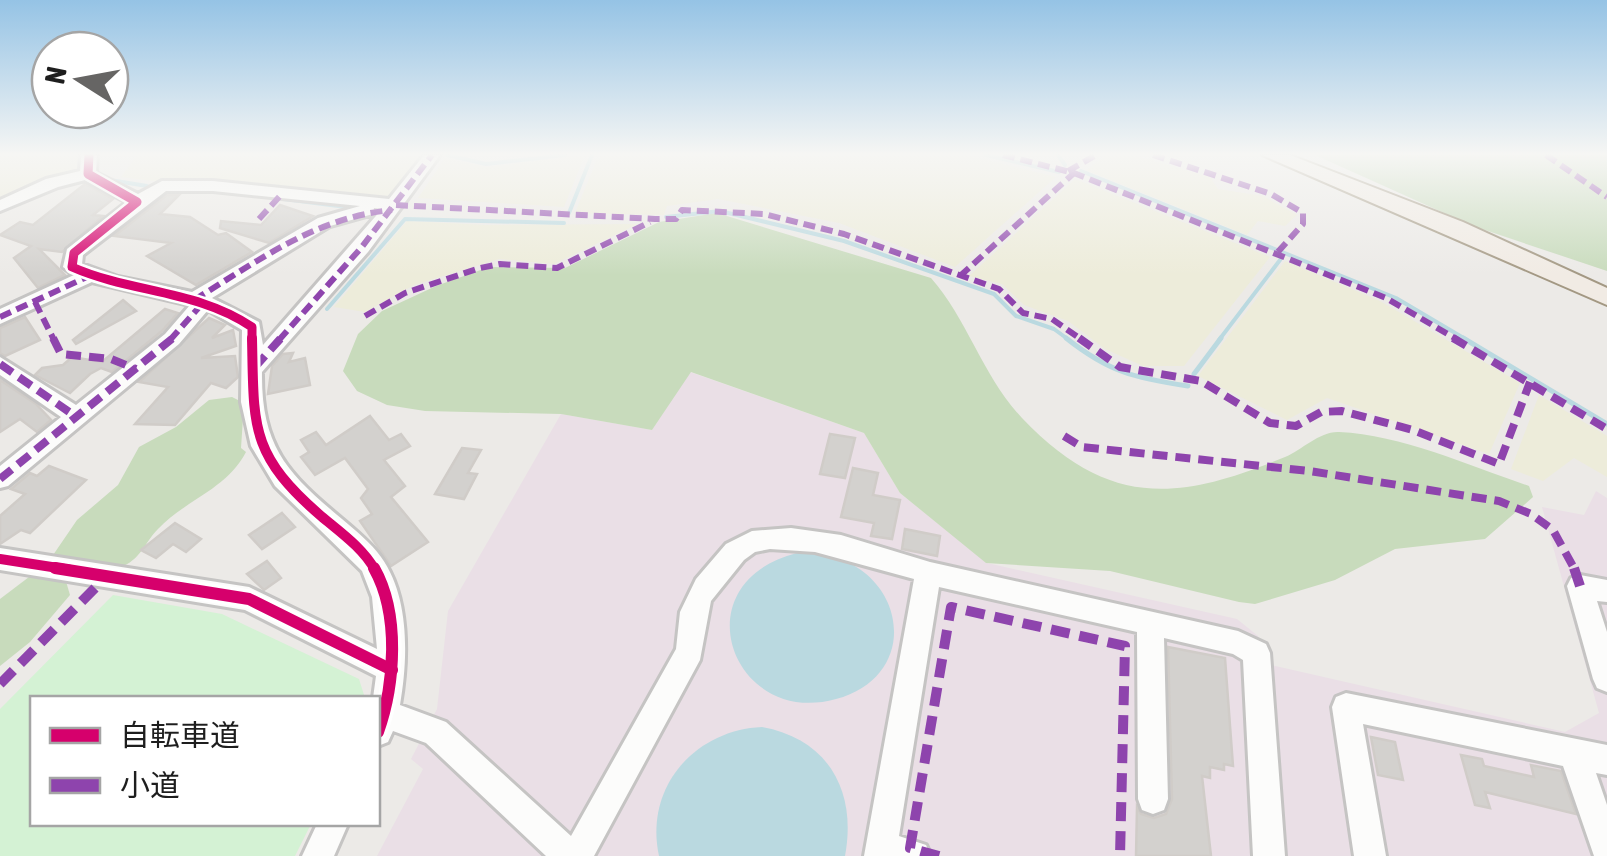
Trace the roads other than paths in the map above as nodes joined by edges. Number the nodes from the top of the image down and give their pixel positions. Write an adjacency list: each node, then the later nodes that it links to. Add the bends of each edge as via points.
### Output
1 (25, 195): 8 (street)
2 (131, 195): 7 (street)
3 (148, 195): 7 (street)
4 (287, 195): 9 (street)
5 (403, 195): 9 (street)
6 (1374, 195): 11 (main road)
7 (137, 202): 10 (street, via 74,254 72,267)
8 (0, 206)
9 (394, 208): 12 (street, via 324,222); 15 (street)
10 (89, 276): 12 (street); 13 (street)
11 (1607, 297)
12 (198, 302): 15 (street, via 252,327); 16 (street, via 172,339)
13 (0, 317)
14 (0, 364): 16 (street)
15 (255, 367): 22 (street, via 251,412 262,449 299,496 374,566)
16 (75, 416): 17 (street)
17 (0, 479)
18 (0, 558): 22 (street, via 249,600)
19 (928, 573): 21 (street); 30 (street); 33 (street, via 844,547 750,542 717,570 696,600 690,651)
20 (1607, 591): 23 (street, via 1580,586)
21 (1150, 622): 27 (street); 35 (street, via 1256,653)
22 (392, 670): 24 (street)
23 (1607, 679)
24 (382, 723): 32 (street, via 436,732)
25 (1574, 753): 26 (street); 29 (street); 36 (street, via 1346,707)
26 (1607, 760)
27 (1153, 800)
28 (332, 826): 31 (street)
29 (1607, 850)
30 (881, 851): 34 (street)
31 (318, 856)
32 (563, 856)
33 (577, 856)
34 (915, 856)
35 (1269, 856)
36 (1370, 856)

